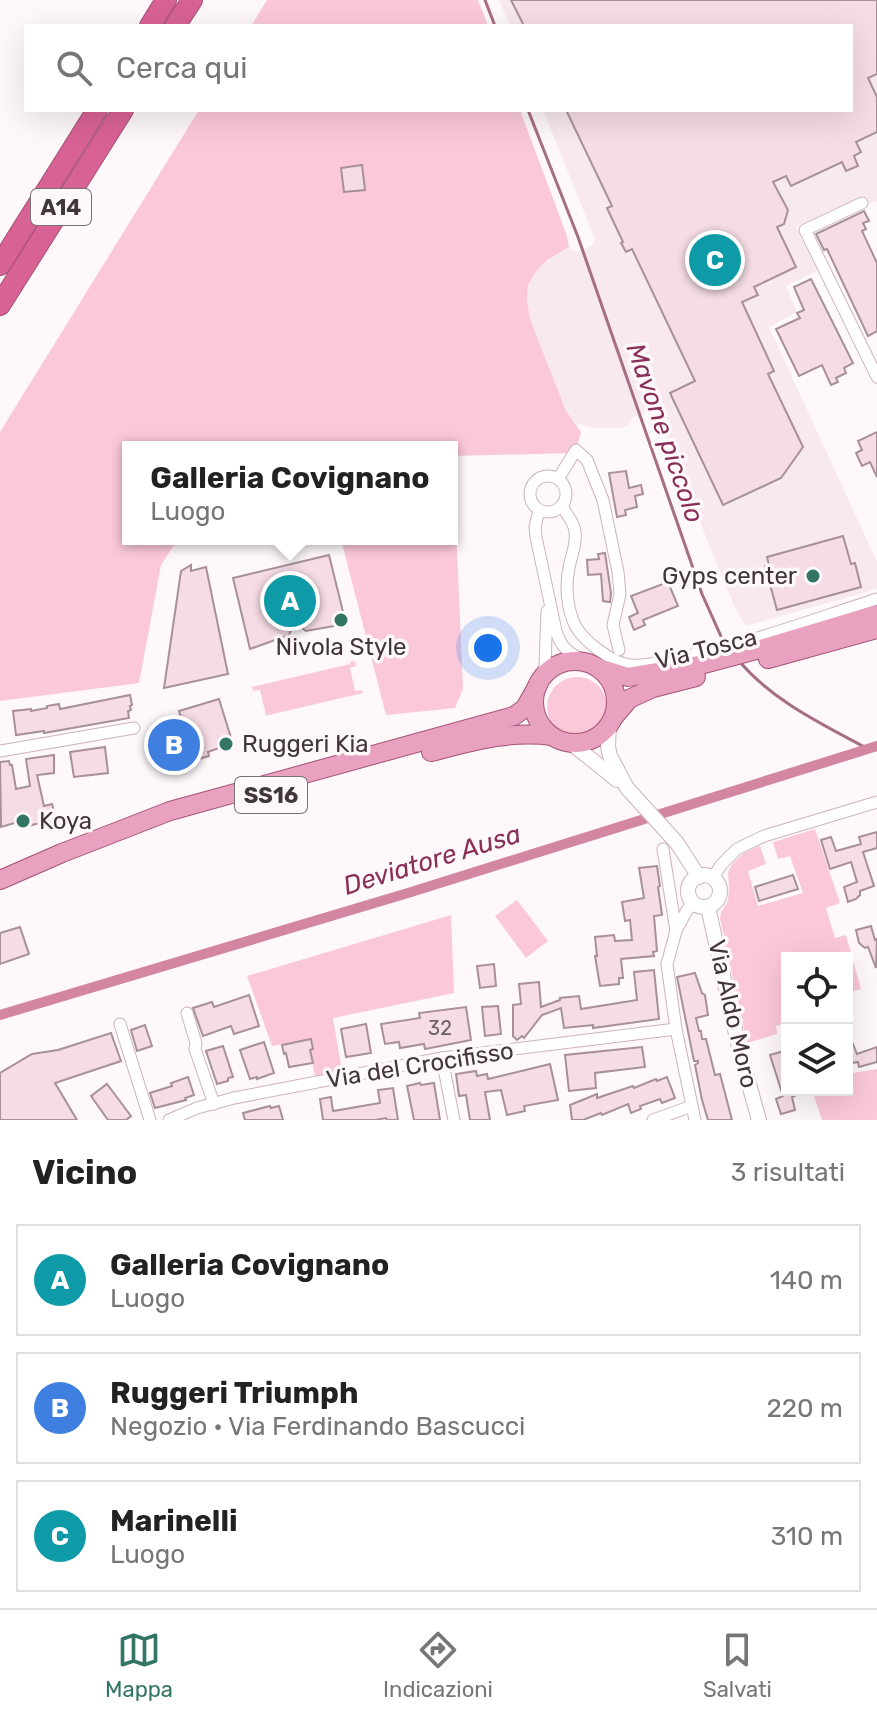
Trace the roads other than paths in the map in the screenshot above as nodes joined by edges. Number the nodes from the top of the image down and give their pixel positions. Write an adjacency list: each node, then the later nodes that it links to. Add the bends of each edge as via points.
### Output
1 (166, 0): 3 (highway)
2 (192, 0): 4 (highway)
3 (151, 24)
4 (176, 24)
5 (96, 112): 8 (highway, A14)
6 (122, 112): 9 (highway, A14)
7 (862, 203): 10 (street, via 805,230)
8 (0, 265)
9 (0, 305)
10 (877, 377)
11 (558, 479): 12 (street, via 566,494); 13 (street, via 541,477 532,484 531,501); 19 (street, via 576,450 587,460 603,500 618,572 620,594 613,625)
12 (562, 505): 13 (street, via 554,511); 21 (street, Via Tosca, via 575,529 567,596 577,629 610,658 629,665)
13 (539, 510): 14 (street, via 535,527)
14 (547, 595): 20 (street, via 559,642 566,652); 22 (street)
15 (877, 599): 18 (street, Via Tosca)
16 (877, 614): 18 (main road, SS16)
17 (877, 629): 18 (main road, SS16)
18 (764, 647): 21 (main road, SS16)
19 (619, 650)
20 (592, 665): 21 (main road, SS16, via 628,677); 22 (main road, SS16, via 560,663); 23 (main road, via 610,679 616,694)
21 (700, 665): 23 (main road, SS16, via 629,699)
22 (540, 682): 25 (main road, via 534,701 537,717); 32 (main road, SS16, via 514,716 170,811)
23 (611, 722): 26 (main road, SS16, via 592,739); 28 (street, via 610,756)
24 (134, 728): 27 (street)
25 (552, 736): 26 (main road, SS16); 33 (main road, SS16, via 503,735 233,806 93,851)
26 (571, 743): 28 (street)
27 (0, 751)
28 (627, 788): 30 (street)
29 (877, 802): 31 (street, via 750,842)
30 (670, 846): 31 (street); 35 (street)
31 (706, 877): 34 (street, via 692,882 689,890); 34 (street, via 719,886 719,896)
32 (0, 880)
33 (0, 893)
34 (701, 905): 35 (street, via 687,910); 47 (street, Via Aldo Moro)
35 (676, 931): 38 (street, via 667,964)
36 (187, 1013): 40 (street)
37 (120, 1024): 42 (street)
38 (676, 1029): 39 (street, Via del Crocifisso); 41 (street)
39 (442, 1058): 40 (street, Via del Crocifisso); 44 (street)
40 (214, 1104): 43 (street, Via del Crocifisso)
41 (692, 1106): 45 (street); 46 (street)
42 (150, 1120)
43 (169, 1120)
44 (454, 1120)
45 (653, 1120)
46 (695, 1120)
47 (759, 1120)

